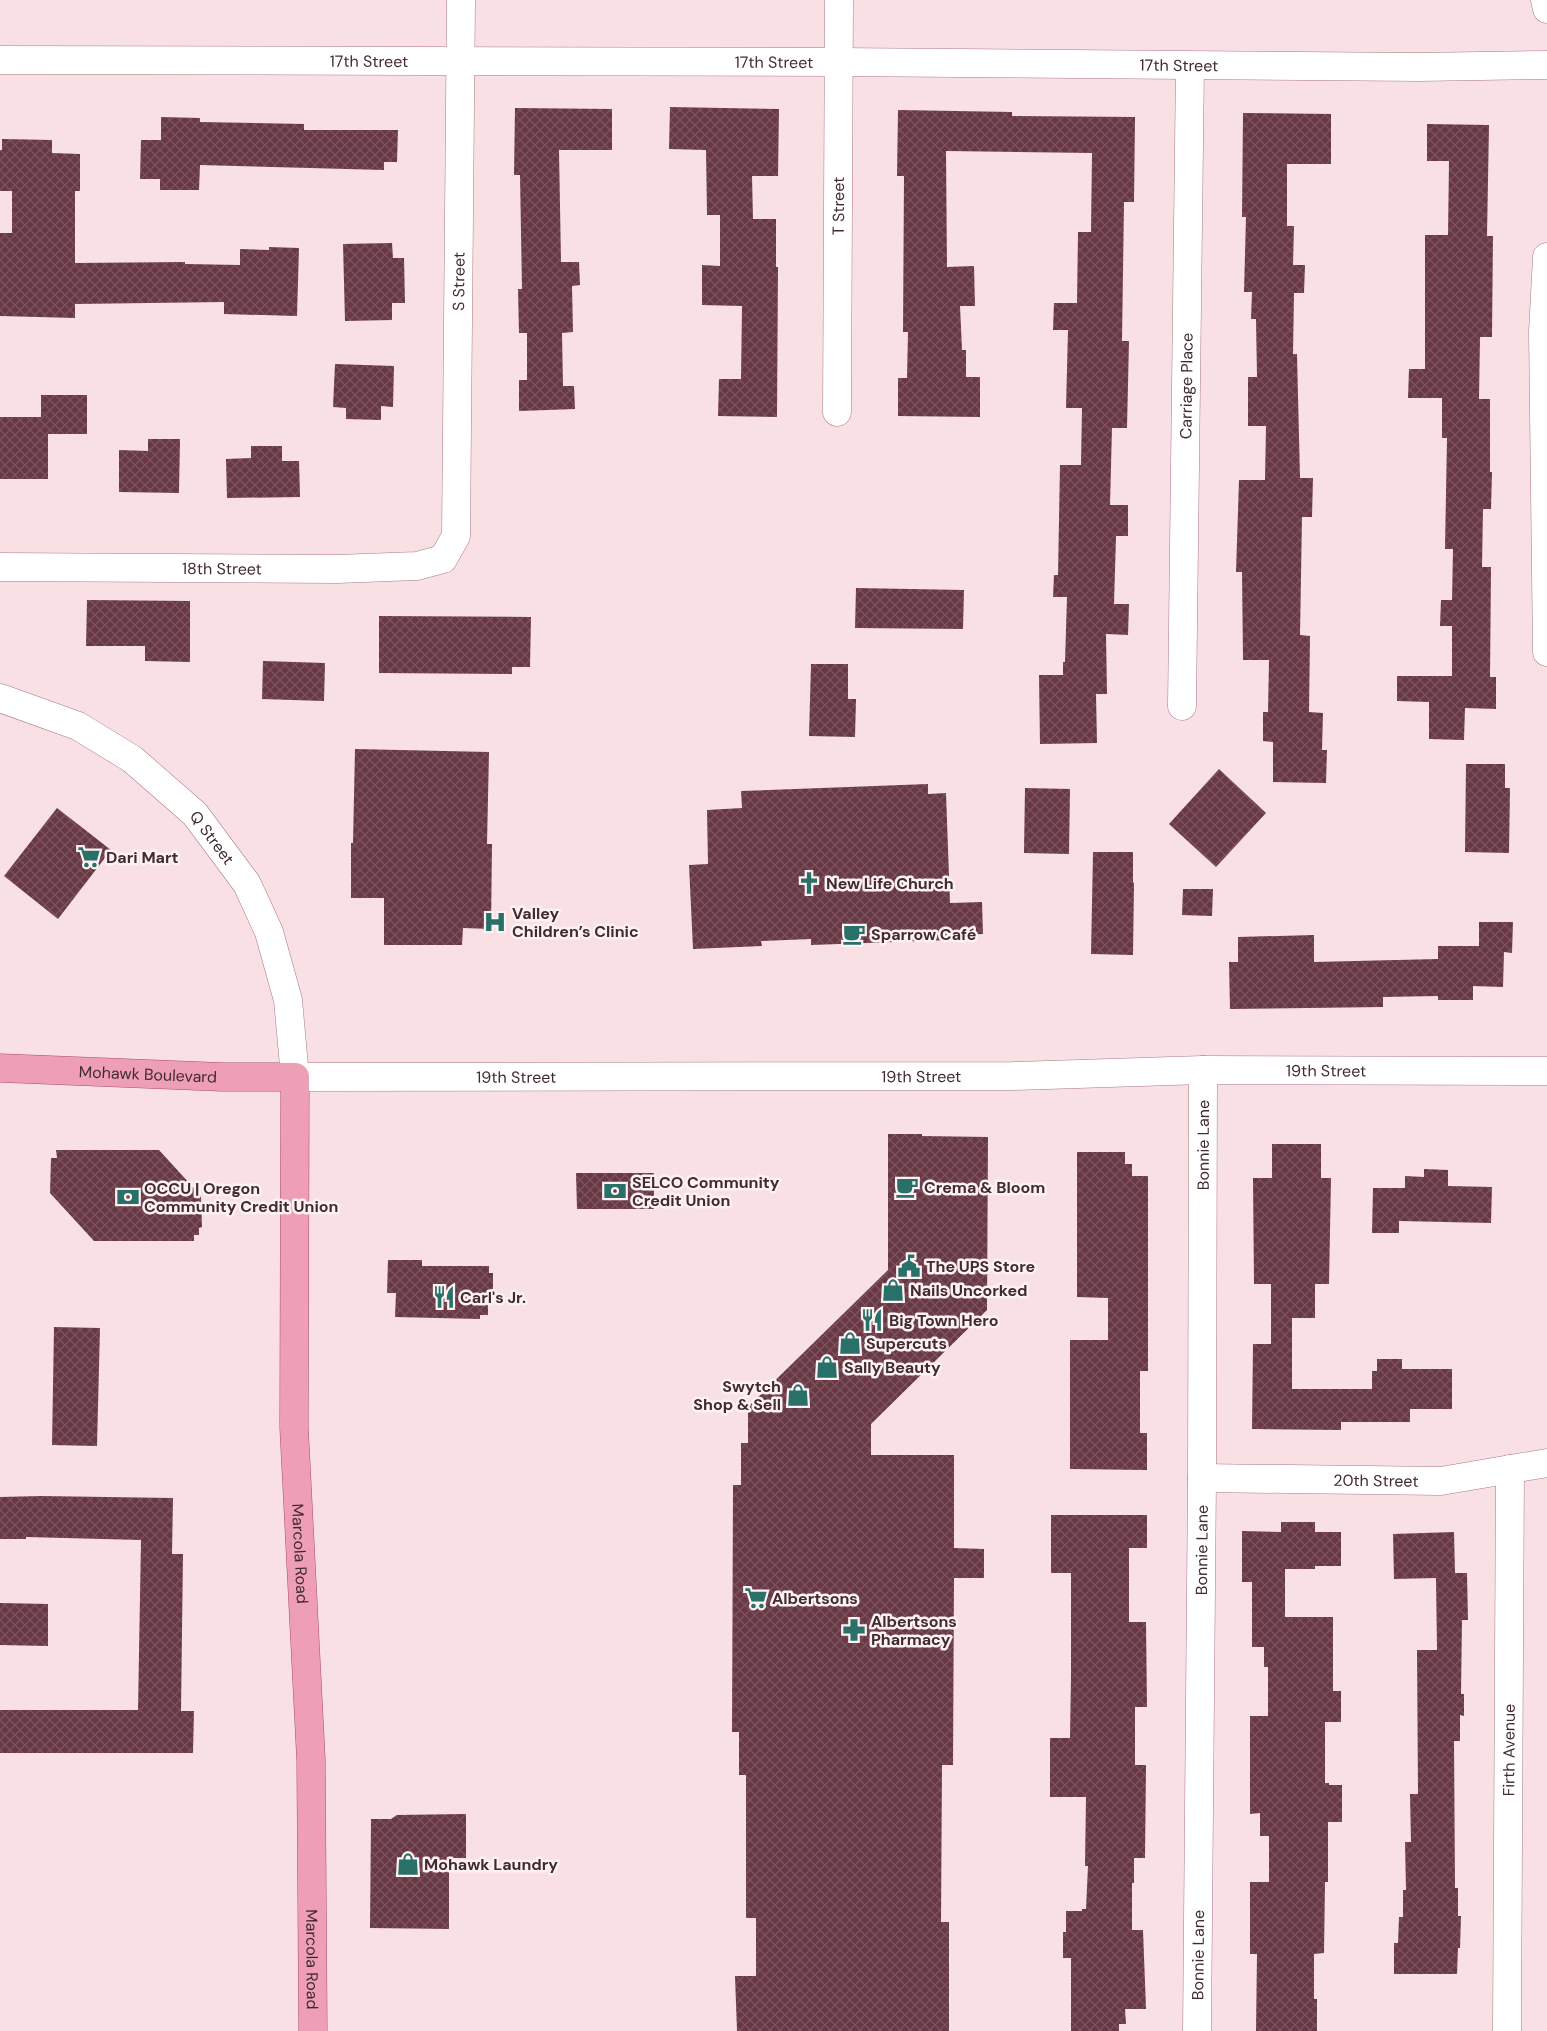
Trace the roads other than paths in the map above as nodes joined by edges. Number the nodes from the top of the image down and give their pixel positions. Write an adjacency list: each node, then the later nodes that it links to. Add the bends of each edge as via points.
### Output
1 (461, 0): 6 (street, S Street)
2 (839, 0): 7 (street, T Street)
3 (1545, 0): 4 (street)
4 (1547, 9)
5 (0, 60): 6 (street, 17th Street)
6 (461, 60): 7 (street, 17th Street); 13 (street, S Street, via 456,536)
7 (838, 62): 9 (street, 17th Street); 12 (street, T Street)
8 (1547, 65): 9 (street, 17th Street)
9 (1190, 66): 17 (street, Carriage Place)
10 (1547, 257): 11 (street)
11 (1545, 331): 15 (street)
12 (837, 412)
13 (443, 559): 14 (street, 18th Street, via 417,566 337,569)
14 (0, 567)
15 (1547, 652)
16 (0, 698): 21 (street, Q Street, via 78,726 132,759 195,814 247,884 269,932 288,1000)
17 (1182, 706)
18 (0, 1068): 21 (main road, Mohawk Boulevard)
19 (1203, 1070): 20 (street, 19th Street); 21 (street, 19th Street, via 1013,1076); 24 (street, Bonnie Lane)
20 (1547, 1071)
21 (295, 1077): 25 (main road, Marcola Road, via 294,1447 311,1760)
22 (1547, 1462): 23 (street, 20th Street)
23 (1510, 1470): 24 (street, 20th Street, via 1441,1480); 27 (street, Firth Avenue)
24 (1202, 1478): 26 (street, Bonnie Lane)
25 (313, 2031)
26 (1197, 2031)
27 (1508, 2031)

